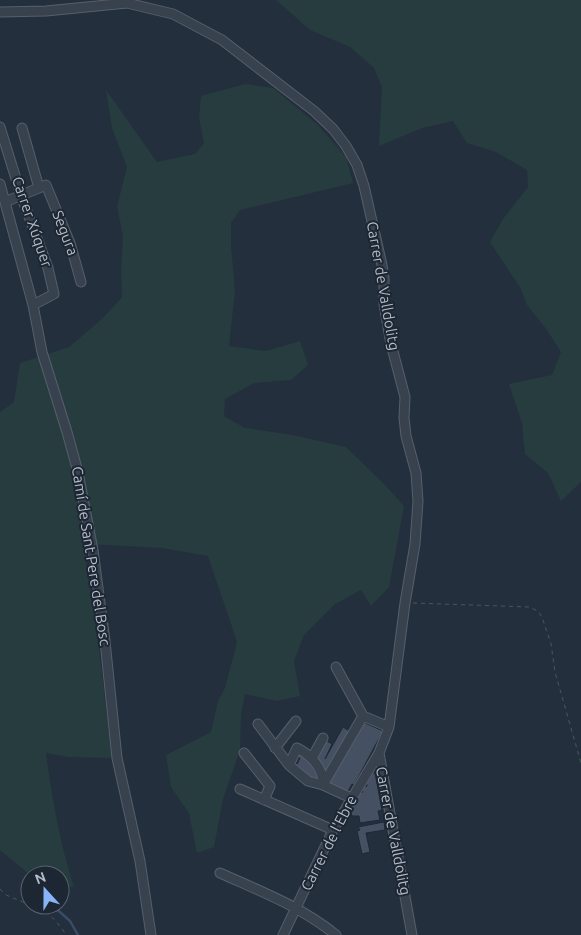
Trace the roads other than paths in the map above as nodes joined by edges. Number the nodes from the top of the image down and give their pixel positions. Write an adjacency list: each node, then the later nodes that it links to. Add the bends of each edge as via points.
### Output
1 (0, 12): 14 (street, Carrer de Valldolitg, via 127,3 173,14 222,40 314,111 333,129 357,165 382,265 384,304 405,397 406,436 416,473 418,501)
2 (22, 128): 5 (street, Segura)
3 (0, 129): 6 (street, Carrer Xúquer)
4 (0, 184): 7 (street, Camí de Sant Pere del Bosc)
5 (42, 186): 6 (street); 8 (street, Segura, via 70,243)
6 (22, 195): 7 (street); 9 (street, Carrer Xúquer, via 54,294)
7 (5, 202): 9 (street, Camí de Sant Pere del Bosc)
8 (81, 282)
9 (32, 305): 28 (street, Camí de Sant Pere del Bosc, via 42,352 78,472 93,550 117,758 140,861)
10 (336, 667): 11 (street)
11 (363, 716): 14 (street); 21 (street)
12 (296, 721): 16 (street)
13 (258, 724): 16 (street)
14 (389, 727): 18 (street, Carrer de Valldolitg)
15 (324, 738): 19 (street)
16 (275, 748): 20 (street)
17 (244, 753): 24 (street, via 270,786)
18 (379, 753): 23 (street, Carrer de l'Ebre); 31 (street, Carrer de Valldolitg)
19 (312, 758): 20 (street, via 297,748); 21 (street, via 323,777)
20 (289, 765): 21 (street, via 308,781)
21 (323, 785): 23 (street)
22 (240, 789): 24 (street)
23 (351, 798): 25 (street, Carrer de l'Ebre)
24 (264, 800): 25 (street)
25 (333, 830): 27 (street, Carrer de l'Ebre)
26 (220, 873): 27 (street)
27 (296, 907): 29 (street, Carrer de l'Ebre); 30 (street)
28 (151, 935)
29 (283, 935)
30 (336, 935)
31 (412, 935)

